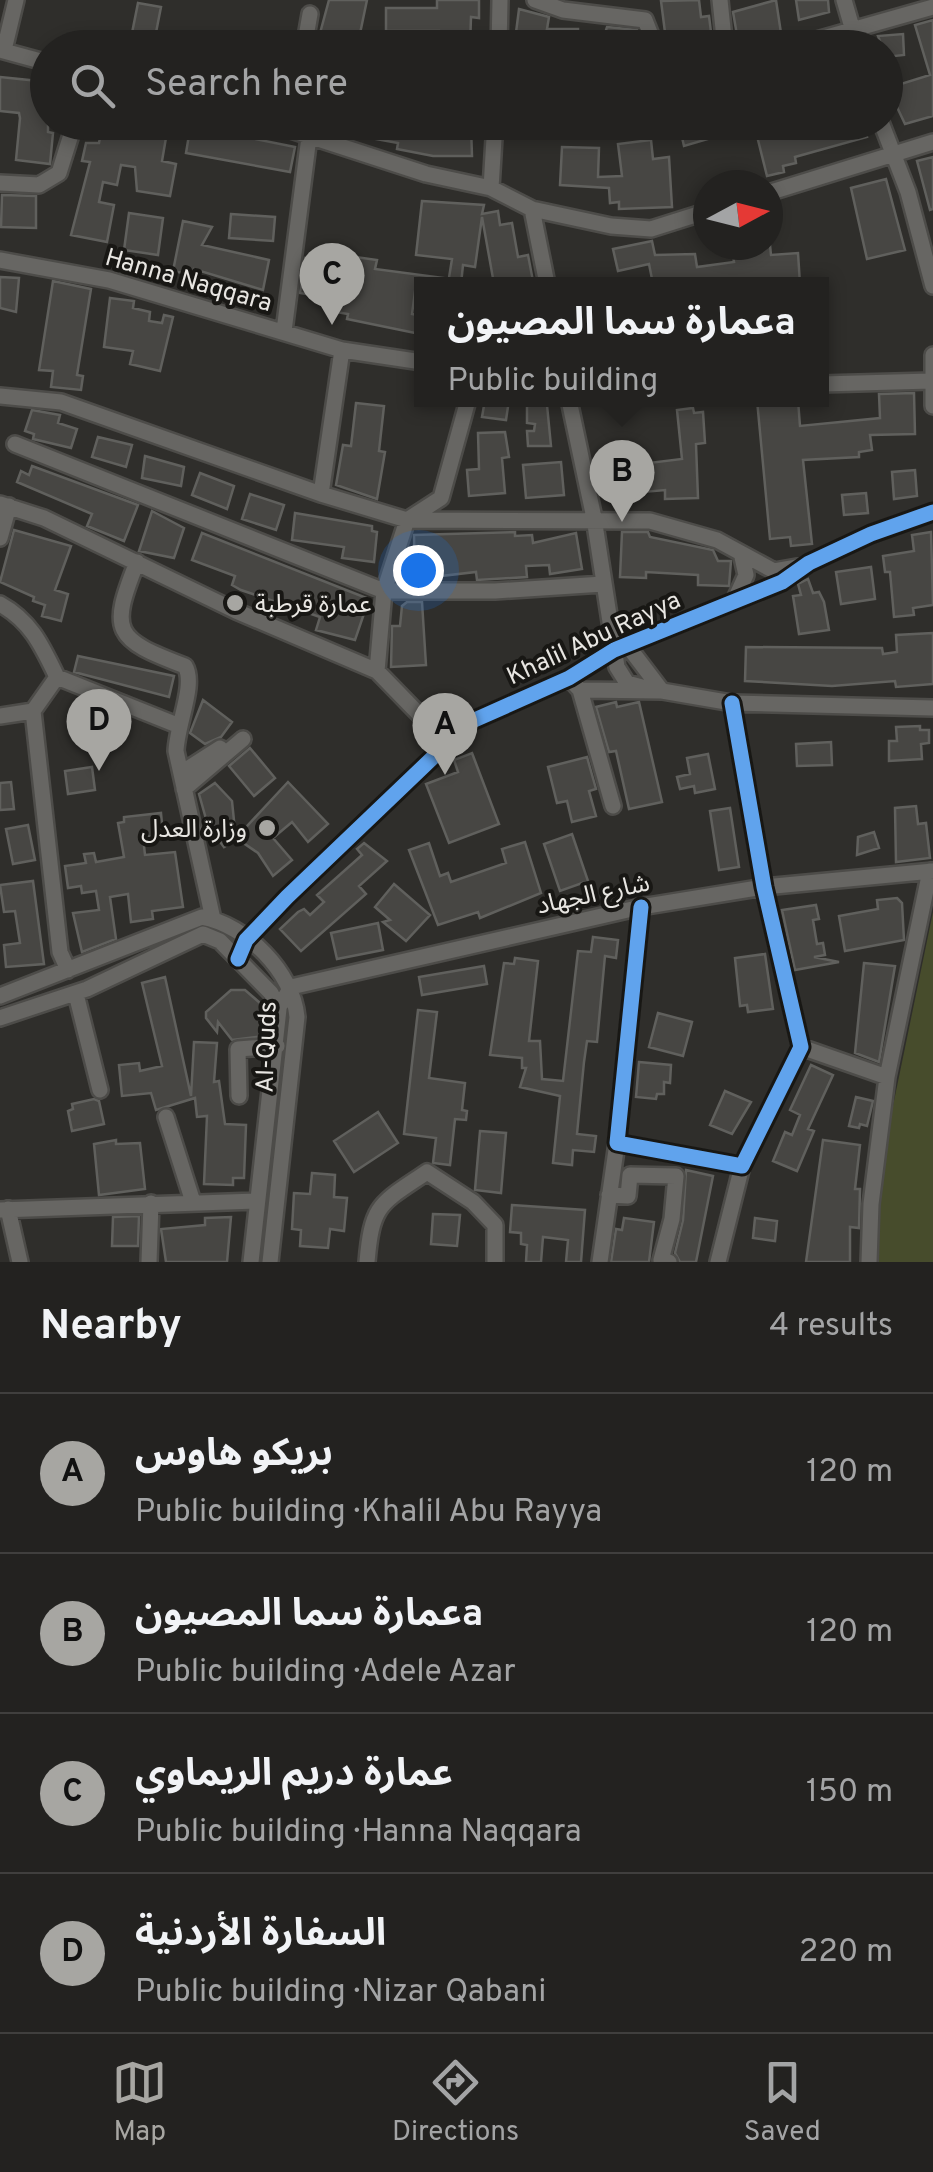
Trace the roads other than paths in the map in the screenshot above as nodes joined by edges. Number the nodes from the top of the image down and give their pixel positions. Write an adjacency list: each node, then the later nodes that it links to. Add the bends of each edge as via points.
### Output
1 (16, 0): 14 (street)
2 (500, 0): 10 (street)
3 (535, 0): 6 (street, via 562,10)
4 (720, 0): 12 (street)
5 (844, 0): 13 (street)
6 (606, 7): 11 (street, via 645,20)
7 (933, 7): 13 (street)
8 (310, 14): 9 (street)
9 (307, 30)
10 (499, 30)
11 (649, 30)
12 (723, 30)
13 (853, 30)
14 (2, 50): 15 (street)
15 (30, 58)
16 (69, 140): 23 (street, via 59,173 40,185)
17 (309, 140): 33 (street)
18 (318, 140): 24 (street)
19 (494, 140): 24 (street)
20 (887, 140): 22 (street)
21 (933, 142): 22 (street)
22 (892, 155): 25 (street); 28 (street)
23 (0, 183)
24 (491, 188): 27 (street)
25 (783, 188)
26 (933, 209): 28 (street)
27 (532, 210): 29 (street, via 651,229); 31 (street)
28 (914, 215): 32 (street)
29 (693, 216)
30 (0, 260): 33 (street, Hanna Naqqara, via 109,280)
31 (545, 277)
32 (933, 286)
33 (284, 331): 34 (street, Hanna Naqqara)
34 (342, 350): 36 (street, Hanna Naqqara); 44 (street)
35 (933, 356): 37 (street)
36 (414, 361)
37 (932, 381): 38 (street); 40 (street)
38 (829, 384)
39 (0, 396): 44 (street, via 61,402)
40 (933, 406)
41 (466, 407): 48 (street, via 442,498)
42 (571, 407): 47 (street)
43 (15, 444): 54 (street)
44 (321, 494): 48 (street)
45 (4, 505): 49 (street); 51 (street)
46 (933, 512): 52 (street, Khalil Abu Rayya)
47 (594, 518): 48 (street); 50 (street, via 650,521 716,540); 53 (street)
48 (407, 520): 54 (street)
49 (0, 538)
50 (742, 557): 52 (street, via 774,571); 55 (street, via 746,575)
51 (137, 562): 58 (street); 66 (street, via 119,627 130,642 189,672)
52 (804, 566): 55 (street, Khalil Abu Rayya)
53 (604, 584): 54 (street); 57 (street)
54 (384, 591): 58 (street)
55 (733, 601): 57 (street, Khalil Abu Rayya)
56 (0, 604): 59 (street, via 38,636)
57 (620, 647): 60 (street, Khalil Abu Rayya); 61 (street, via 628,683)
58 (378, 670): 68 (street)
59 (57, 677): 64 (street); 66 (street)
60 (575, 684): 61 (street); 68 (street, Khalil Abu Rayya, via 470,722); 70 (street)
61 (662, 692): 62 (street)
62 (732, 703): 63 (street); 72 (street)
63 (933, 708)
64 (34, 711): 65 (street); 77 (street, via 60,952)
65 (0, 716)
66 (177, 725): 69 (street)
67 (241, 735): 69 (street)
68 (447, 743): 75 (street, Khalil Abu Rayya)
69 (182, 781): 74 (street)
70 (613, 806)
71 (931, 871): 72 (street, شارع الجهاد); 85 (street)
72 (764, 887): 73 (street, شارع الجهاد); 84 (street)
73 (641, 907): 78 (street, شارع الجهاد); 89 (street)
74 (213, 919): 75 (street, Al-Quds); 77 (street, via 187,920)
75 (246, 940): 76 (street, Khalil Abu Rayya); 78 (street, Al-Quds)
76 (238, 960): 79 (street, Al-Quds, via 220,941 193,935); 81 (street, Al-Quds)
77 (68, 970): 80 (street)
78 (292, 988): 81 (street); 99 (street, Al-Quds, via 296,1017)
79 (76, 994): 82 (street, Al-Quds); 86 (street)
80 (0, 996)
81 (279, 1007): 83 (street, Al-Quds)
82 (0, 1018)
83 (276, 1046): 87 (street, via 238,1048); 92 (street, Al-Quds)
84 (800, 1047): 85 (street); 90 (street)
85 (887, 1077): 105 (street, via 870,1204)
86 (100, 1090)
87 (239, 1096)
88 (166, 1118): 93 (street)
89 (617, 1143): 90 (street); 91 (street)
90 (742, 1166): 104 (street)
91 (610, 1195): 102 (street); 103 (street, via 628,1196 630,1174 676,1176 661,1260)
92 (258, 1201): 93 (street); 98 (street, Al-Quds)
93 (193, 1202): 94 (street)
94 (151, 1203): 95 (street); 97 (street)
95 (4, 1210): 96 (street)
96 (20, 1262)
97 (149, 1262)
98 (251, 1262)
99 (270, 1262)
100 (367, 1262): 101 (street, via 376,1212 427,1172 474,1202 495,1226)
101 (495, 1262)
102 (600, 1262)
103 (669, 1262)
104 (718, 1262)
105 (870, 1262)

